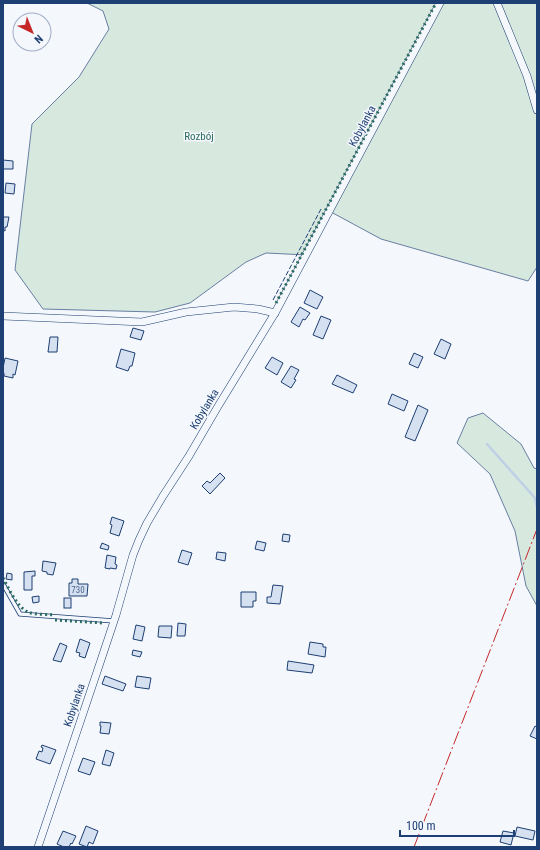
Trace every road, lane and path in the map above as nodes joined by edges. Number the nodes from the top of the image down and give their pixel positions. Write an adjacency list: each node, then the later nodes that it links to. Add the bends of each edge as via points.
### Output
1 (440, 3): 4 (street, Kobylanka)
2 (497, 3): 3 (street, via 527,76)
3 (537, 110)
4 (275, 313): 5 (street, via 234,307 186,312 142,322); 7 (street, Kobylanka, via 138,540)
5 (3, 316)
6 (3, 584): 7 (lane, via 20,614)
7 (114, 621): 8 (street, Kobylanka)
8 (38, 847)

